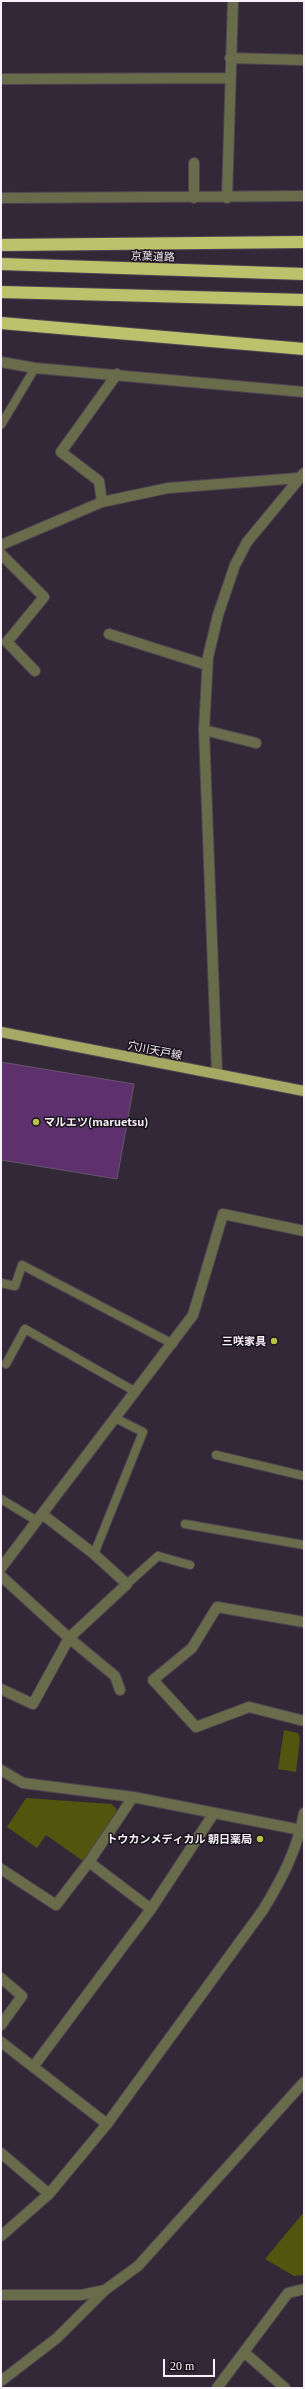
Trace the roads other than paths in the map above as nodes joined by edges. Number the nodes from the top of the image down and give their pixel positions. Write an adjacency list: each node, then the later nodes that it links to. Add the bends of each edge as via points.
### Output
1 (232, 1): 2 (street)
2 (230, 58): 3 (street); 4 (street)
3 (304, 60)
4 (230, 78): 5 (street); 10 (street)
5 (1, 79)
6 (194, 163): 9 (street)
7 (304, 196): 10 (street)
8 (1, 198): 9 (street)
9 (194, 198): 10 (street)
10 (227, 198)
11 (304, 242): 12 (highway)
12 (1, 245)
13 (1, 264): 14 (highway, 京葉道路)
14 (304, 274)
15 (1, 292): 16 (highway)
16 (304, 300)
17 (1, 323): 18 (highway)
18 (304, 349)
19 (1, 362): 20 (street)
20 (35, 368): 21 (street); 23 (lane)
21 (117, 374): 22 (street); 25 (street, via 61,452 99,481)
22 (304, 392)
23 (1, 425)
24 (301, 475): 25 (street, via 168,488); 29 (street, via 247,542 235,565 218,615)
25 (102, 502): 26 (street)
26 (1, 545)
27 (1, 554): 30 (street, via 44,597 7,642)
28 (109, 634): 29 (street)
29 (207, 665): 31 (street)
30 (35, 671)
31 (204, 730): 32 (street); 34 (street)
32 (256, 743)
33 (1, 1032): 34 (main road, 穴川天戸線)
34 (217, 1074): 35 (main road, 穴川天戸線)
35 (304, 1091)
36 (304, 1231): 38 (street, via 223,1214 193,1315)
37 (1, 1283): 38 (lane, via 15,1286 22,1265)
38 (172, 1344): 40 (street)
39 (6, 1364): 40 (lane, via 25,1329)
40 (136, 1392): 41 (street)
41 (115, 1418): 45 (street); 48 (lane, via 143,1432)
42 (216, 1455): 43 (lane)
43 (304, 1476)
44 (1, 1499): 45 (lane)
45 (40, 1518): 48 (street); 50 (street)
46 (185, 1524): 47 (lane)
47 (304, 1545)
48 (94, 1554): 52 (street)
49 (190, 1565): 52 (lane, via 158,1556)
50 (1, 1568)
51 (1, 1576): 54 (street)
52 (127, 1584): 54 (street)
53 (304, 1622): 57 (street, via 217,1607 192,1648 152,1680 196,1727 249,1707)
54 (69, 1638): 55 (street, via 33,1704); 56 (street, via 115,1676)
55 (1, 1689)
56 (120, 1690)
57 (304, 1721)
58 (1, 1770): 59 (street, via 23,1783)
59 (133, 1797): 60 (street); 63 (street)
60 (214, 1813): 62 (street); 65 (street)
61 (304, 1813): 62 (street)
62 (301, 1830): 71 (street, via 279,1884 263,1910)
63 (90, 1862): 64 (street, via 56,1905); 65 (street)
64 (1, 1869)
65 (151, 1909): 69 (street)
66 (1, 1978): 67 (street, via 22,1996)
67 (1, 2025)
68 (1, 2042): 69 (street)
69 (33, 2067): 71 (street)
70 (304, 2082): 76 (street, via 138,2266)
71 (108, 2124): 73 (street)
72 (1, 2153): 73 (street)
73 (49, 2194): 74 (street)
74 (1, 2236)
75 (304, 2289): 78 (street, via 288,2293)
76 (105, 2290): 77 (street, via 81,2296); 79 (street, via 57,2338)
77 (1, 2295)
78 (244, 2352): 80 (street); 81 (street)
79 (1, 2381)
80 (217, 2388)
81 (285, 2388)

